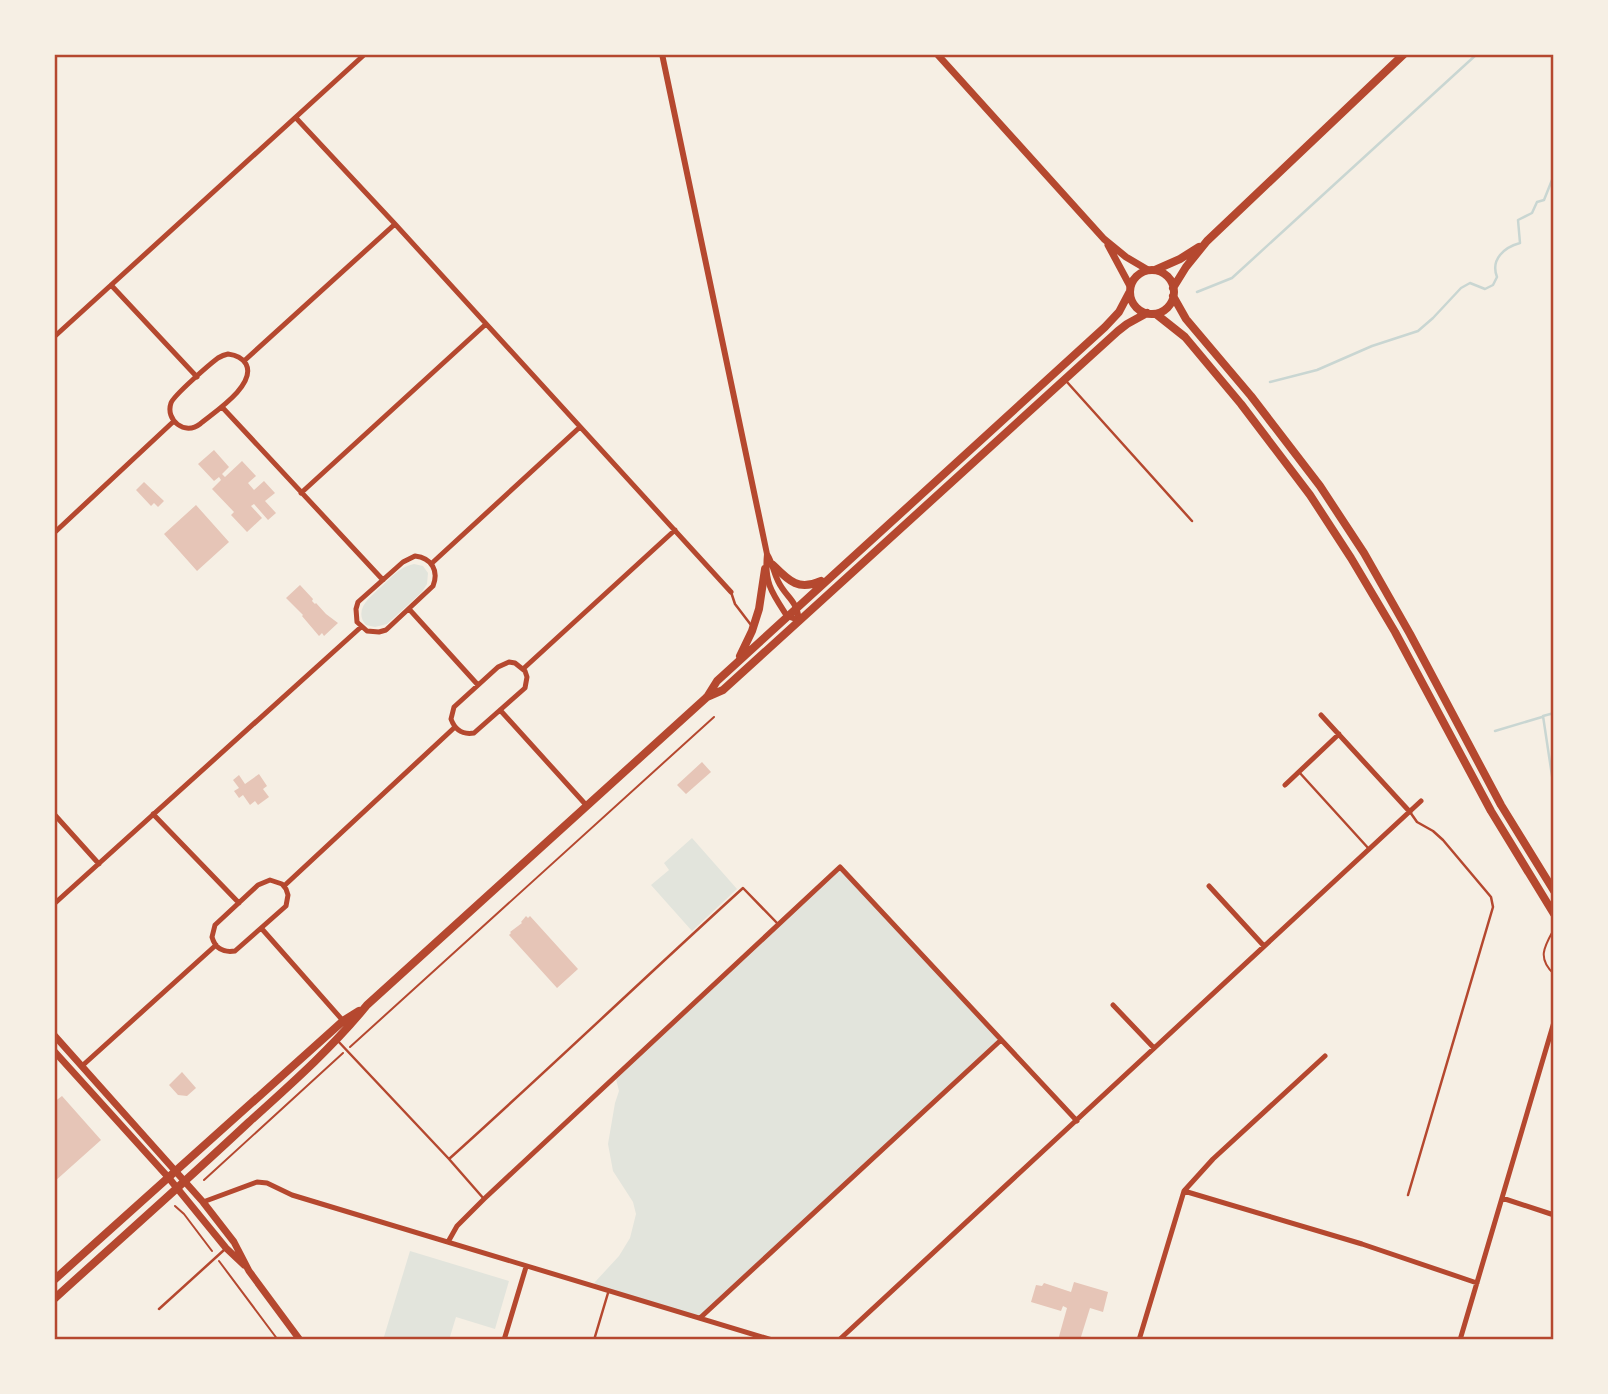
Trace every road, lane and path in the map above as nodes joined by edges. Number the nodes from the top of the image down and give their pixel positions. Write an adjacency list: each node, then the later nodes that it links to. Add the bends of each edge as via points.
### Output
1 (365, 54): 5 (street)
2 (662, 54): 27 (street)
3 (937, 54): 7 (main road)
4 (1404, 54): 8 (highway)
5 (296, 118): 6 (street); 10 (street)
6 (395, 224): 14 (street); 16 (street)
7 (1104, 239): 9 (main road); 11 (main road)
8 (1207, 241): 9 (highway); 12 (highway)
9 (1152, 270): 11 (highway, via 1137,275); 12 (highway, via 1168,277)
10 (111, 285): 15 (street); 17 (street)
11 (1130, 290): 13 (highway, via 1136,306); 28 (highway, via 1105,327)
12 (1173, 292): 13 (highway, via 1169,305); 57 (highway, via 1186,319 1320,486 1364,553 1501,805)
13 (1152, 314): 18 (highway, via 1127,324); 60 (highway, via 1176,328 1201,356 1310,495 1395,632 1491,811)
14 (486, 324): 21 (street); 22 (street)
15 (54, 337)
16 (244, 361): 17 (street, via 235,355 222,356); 19 (street, via 246,383)
17 (197, 377): 20 (street, via 173,399 170,412)
18 (1064, 379): 23 (lane); 34 (highway)
19 (222, 407): 20 (street, via 195,428 182,428); 22 (street)
20 (174, 421): 25 (street)
21 (580, 427): 24 (street); 26 (street)
22 (301, 493): 29 (street)
23 (1192, 521)
24 (675, 530): 30 (street); 38 (street)
25 (54, 533)
26 (431, 564): 29 (street, via 422,557 409,558); 32 (street, via 436,580)
27 (769, 567): 28 (highway, via 796,585 811,585); 31 (street); 33 (street, via 768,585); 36 (highway)
28 (831, 576): 31 (highway)
29 (383, 580): 35 (street, via 356,609)
30 (731, 592): 36 (lane)
31 (797, 607): 33 (highway); 34 (street)
32 (409, 609): 35 (street, via 386,630 372,632); 39 (street)
33 (787, 617): 34 (street); 37 (highway)
34 (799, 620): 40 (highway, via 723,690)
35 (361, 627): 52 (street)
36 (752, 631): 37 (highway)
37 (738, 662): 40 (highway)
38 (523, 668): 39 (street, via 503,664); 41 (street, via 525,688)
39 (478, 685): 44 (street, via 454,707 451,719)
40 (706, 697): 49 (highway)
41 (500, 710): 44 (street, via 474,733 462,733); 49 (street)
42 (1321, 715): 45 (street)
43 (713, 717): 75 (path)
44 (455, 727): 55 (street)
45 (1339, 734): 46 (street); 50 (street)
46 (1299, 772): 47 (street); 53 (lane)
47 (1285, 785)
48 (1421, 801): 50 (street)
49 (587, 806): 69 (highway)
50 (1410, 812): 53 (street); 87 (lane, via 1443,840 1490,897 1493,907)
51 (54, 814): 54 (street)
52 (153, 814): 54 (street); 58 (street)
53 (1369, 849): 65 (street)
54 (99, 864): 59 (street)
55 (284, 886): 58 (street, via 264,881); 62 (street, via 286,906)
56 (1209, 886): 65 (street)
57 (1554, 891)
58 (239, 903): 64 (street, via 215,925 212,937)
59 (54, 904)
60 (1554, 914)
61 (778, 924): 73 (street, via 840,867); 80 (lane, via 743,888); 89 (street)
62 (262, 929): 64 (street, via 235,951 223,951); 69 (street)
63 (1554, 929): 66 (path, via 1543,948)
64 (216, 945): 78 (street)
65 (1264, 946): 74 (street)
66 (1554, 974)
67 (1113, 1005): 74 (street)
68 (1554, 1022): 70 (street)
69 (346, 1024): 72 (highway); 81 (highway)
70 (1552, 1030): 88 (street)
71 (54, 1035): 78 (main road)
72 (337, 1040): 75 (lane); 84 (highway)
73 (1000, 1040): 79 (street); 103 (street)
74 (1154, 1048): 79 (street)
75 (347, 1050): 80 (lane); 83 (path)
76 (54, 1051): 82 (main road)
77 (1325, 1056): 86 (street)
78 (82, 1066): 81 (main road)
79 (1077, 1121): 109 (street)
80 (449, 1159): 89 (lane)
81 (176, 1170): 82 (highway); 84 (main road)
82 (168, 1177): 85 (main road); 98 (highway)
83 (204, 1180)
84 (186, 1181): 85 (highway); 90 (main road)
85 (178, 1188): 94 (main road); 101 (highway)
86 (1184, 1191): 99 (street); 110 (street)
87 (1408, 1195)
88 (1502, 1198): 92 (street); 99 (street)
89 (484, 1199): 93 (street)
90 (204, 1202): 93 (street, via 257,1182 267,1183 292,1195); 97 (main road)
91 (175, 1206): 95 (path)
92 (1554, 1215)
93 (448, 1242): 96 (street)
94 (226, 1248): 95 (lane); 97 (main road)
95 (216, 1257): 102 (lane); 104 (path)
96 (526, 1267): 100 (street); 106 (street)
97 (249, 1271): 105 (main road)
98 (54, 1279)
99 (1477, 1283): 111 (street)
100 (609, 1292): 103 (street); 107 (lane)
101 (54, 1299)
102 (159, 1309)
103 (700, 1318): 108 (street)
104 (278, 1340)
105 (300, 1340)
106 (505, 1340)
107 (594, 1340)
108 (772, 1340)
109 (839, 1340)
110 (1139, 1340)
111 (1460, 1340)

